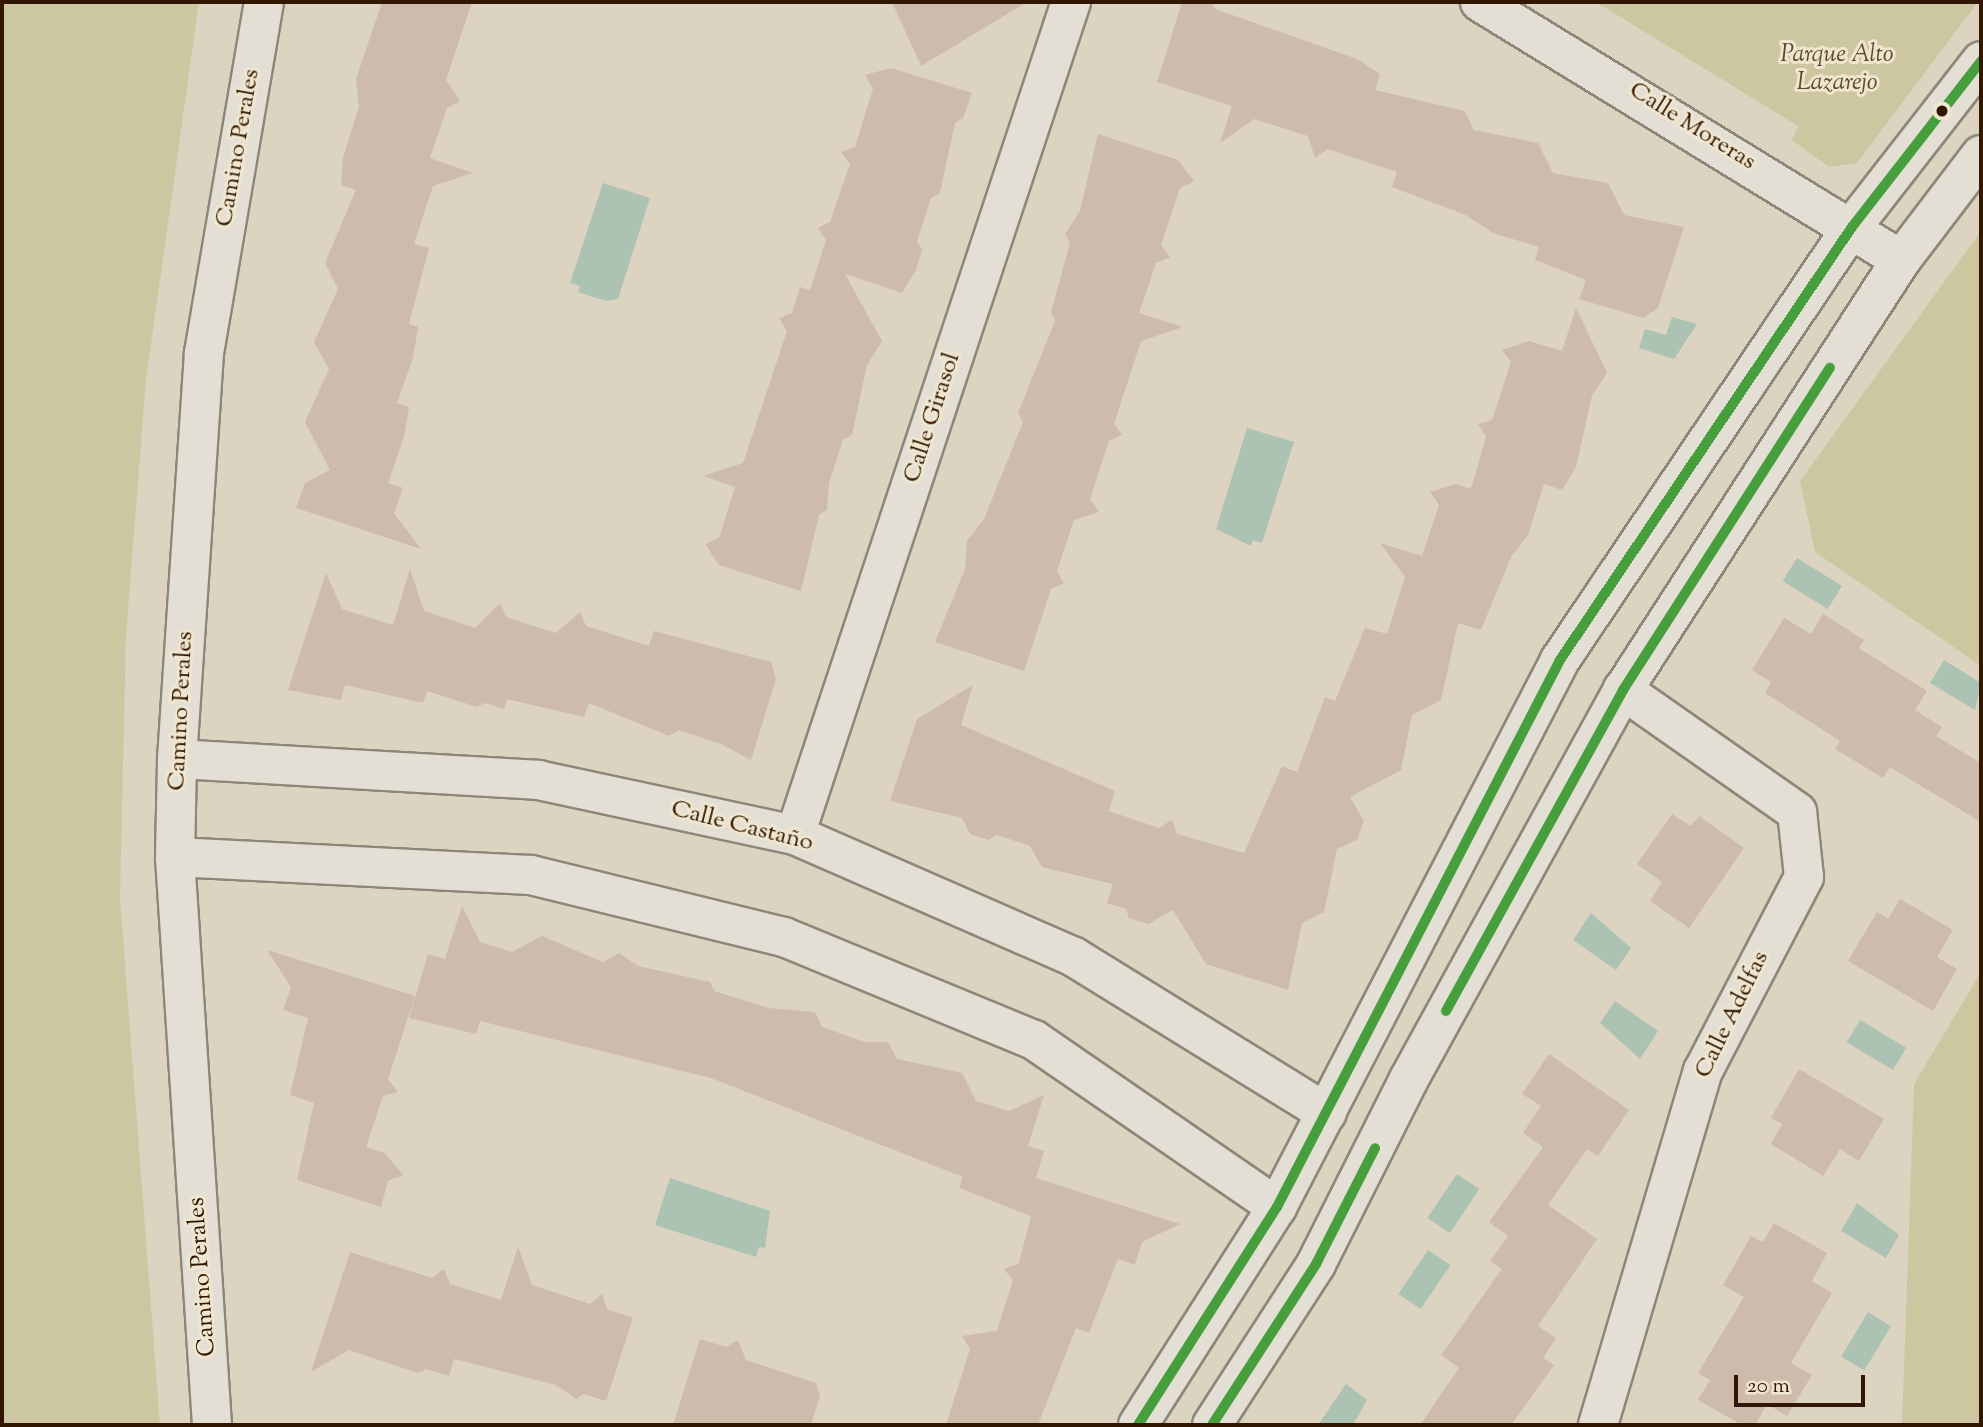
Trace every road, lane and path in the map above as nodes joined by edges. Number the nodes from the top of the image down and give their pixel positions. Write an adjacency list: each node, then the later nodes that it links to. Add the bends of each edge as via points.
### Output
1 (264, 2): 9 (street, Camino Perales, via 204,354)
2 (1071, 2): 10 (street, Calle Girasol)
3 (1480, 2): 6 (street, Calle Moreras)
4 (1981, 61): 6 (street)
5 (1981, 155): 7 (street)
6 (1852, 227): 7 (street, Calle Moreras); 12 (street, via 1560,660)
7 (1901, 260): 8 (street)
8 (1623, 690): 16 (street, via 1409,1079 1316,1264); 17 (street, Calle Adelfas, via 1797,811 1804,877 1703,1070)
9 (177, 759): 10 (street, Calle Castaño, via 538,780); 11 (street, Camino Perales)
10 (795, 835): 12 (street, Calle Castaño, via 1074,957)
11 (175, 857): 13 (street, via 531,875 784,937 1034,1040); 14 (street, Camino Perales)
12 (1327, 1112): 13 (street)
13 (1277, 1207): 15 (street)
14 (212, 1425)
15 (1138, 1425)
16 (1212, 1425)
17 (1598, 1425)

